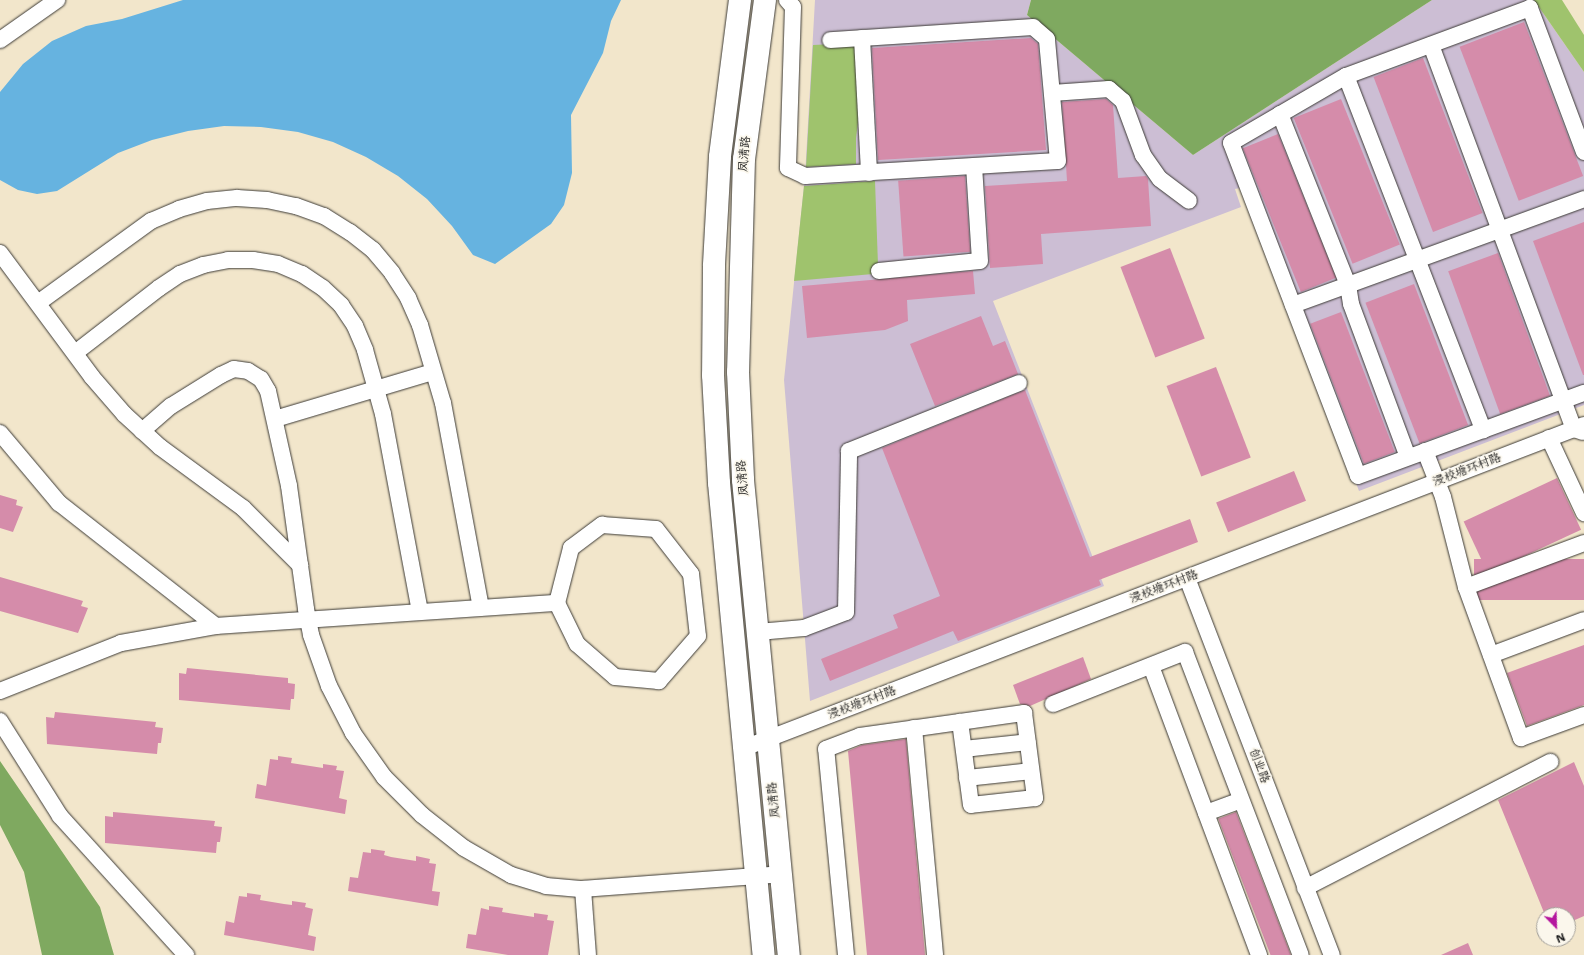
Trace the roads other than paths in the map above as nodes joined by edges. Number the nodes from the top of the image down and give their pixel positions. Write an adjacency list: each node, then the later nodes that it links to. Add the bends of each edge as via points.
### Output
1 (57, 0): 6 (street)
2 (740, 0): 61 (highway, 凤清路, via 720,157 714,266 714,375 719,483)
3 (764, 0): 50 (highway, 凤清路, via 744,158 738,319 740,426)
4 (787, 0): 14 (street, via 793,7 788,168 805,176)
5 (862, 38): 7 (street); 10 (street, via 1033,27 1047,39); 14 (street)
6 (0, 40)
7 (830, 40)
8 (1430, 45): 9 (street); 12 (street, via 1530,8); 17 (street)
9 (1346, 76): 11 (street); 19 (street)
10 (1052, 92): 13 (street, via 1058,161); 16 (street, via 1109,89 1123,101 1143,155 1156,173)
11 (1280, 114): 21 (street); 23 (street, via 1231,143)
12 (1584, 152)
13 (974, 166): 14 (street); 20 (street, via 980,261)
14 (868, 173)
15 (1584, 199): 17 (street)
16 (1189, 201)
17 (1500, 230): 19 (street); 29 (street)
18 (0, 253): 22 (street)
19 (1417, 260): 21 (street); 32 (street)
20 (879, 271)
21 (1348, 285): 23 (street); 37 (street, via 1351,304)
22 (38, 303): 24 (street); 25 (street, via 151,221 179,209 208,201 237,198 267,200 296,206 324,216 373,250 408,298 420,325)
23 (1293, 305): 37 (street, via 1358,476)
24 (74, 353): 27 (street, via 180,274 203,264 228,260 254,260 278,264 302,274 323,288 341,306 355,326); 33 (street, via 108,396)
25 (433, 372): 27 (street); 45 (street, via 443,403)
26 (1019, 383): 50 (street, via 849,451 846,612 804,628)
27 (376, 389): 30 (street); 46 (street, via 383,414)
28 (1584, 393): 29 (street)
29 (1563, 401): 31 (street); 32 (street)
30 (275, 419): 33 (street, via 268,391 261,379 248,371 234,369 187,394); 41 (street, via 289,486)
31 (1581, 429): 35 (street, 浸校塘环村路)
32 (1483, 430): 36 (street)
33 (142, 431): 41 (street, via 243,508)
34 (0, 433): 49 (street, via 59,503)
35 (1549, 438): 38 (street, 浸校塘环村路); 39 (street)
36 (1425, 451): 37 (street); 38 (street)
37 (1408, 457)
38 (1437, 482): 42 (street, 浸校塘环村路); 43 (street)
39 (1584, 513)
40 (1584, 543): 43 (street)
41 (300, 565): 47 (street)
42 (1187, 578): 59 (street, 浸校塘环村路); 71 (street, 创业路)
43 (1466, 587): 51 (street)
44 (557, 603): 44 (street, via 577,644 615,677 659,681 698,636 691,574 656,529 602,524 571,548); 45 (street)
45 (481, 608): 46 (street)
46 (420, 612): 47 (street)
47 (308, 618): 49 (street); 70 (street, via 319,660 340,710 368,756 402,797 464,848 511,875 546,886)
48 (1584, 620): 51 (street)
49 (216, 626): 53 (street, via 121,643)
50 (758, 632): 59 (highway, 凤清路)
51 (1491, 656): 55 (street, via 1521,738)
52 (1151, 666): 54 (street); 66 (street, via 1185,652); 67 (street)
53 (0, 691)
54 (1053, 704)
55 (1584, 715)
56 (0, 721): 72 (street, via 60,816)
57 (960, 722): 58 (street); 60 (street, via 1024,713); 62 (street)
58 (914, 728): 76 (street, via 860,736 826,749); 77 (street)
59 (768, 739): 61 (street, 浸校塘环村路); 68 (highway, 凤清路)
60 (1028, 742): 62 (street); 64 (street)
61 (744, 748): 69 (highway, 凤清路)
62 (964, 749): 65 (street)
63 (1550, 762): 71 (street)
64 (1032, 771): 65 (street); 65 (street, via 1035,798 971,804)
65 (967, 778)
66 (1241, 800): 67 (street); 79 (street)
67 (1206, 813): 78 (street)
68 (782, 874): 69 (street); 75 (highway, 凤清路)
69 (757, 876): 70 (street); 74 (highway, 凤清路)
70 (583, 888): 73 (street)
71 (1305, 888): 80 (street, 创业路)
72 (186, 955)
73 (588, 955)
74 (764, 955)
75 (790, 955)
76 (846, 955)
77 (934, 955)
78 (1259, 955)
79 (1301, 955)
80 (1332, 955)

